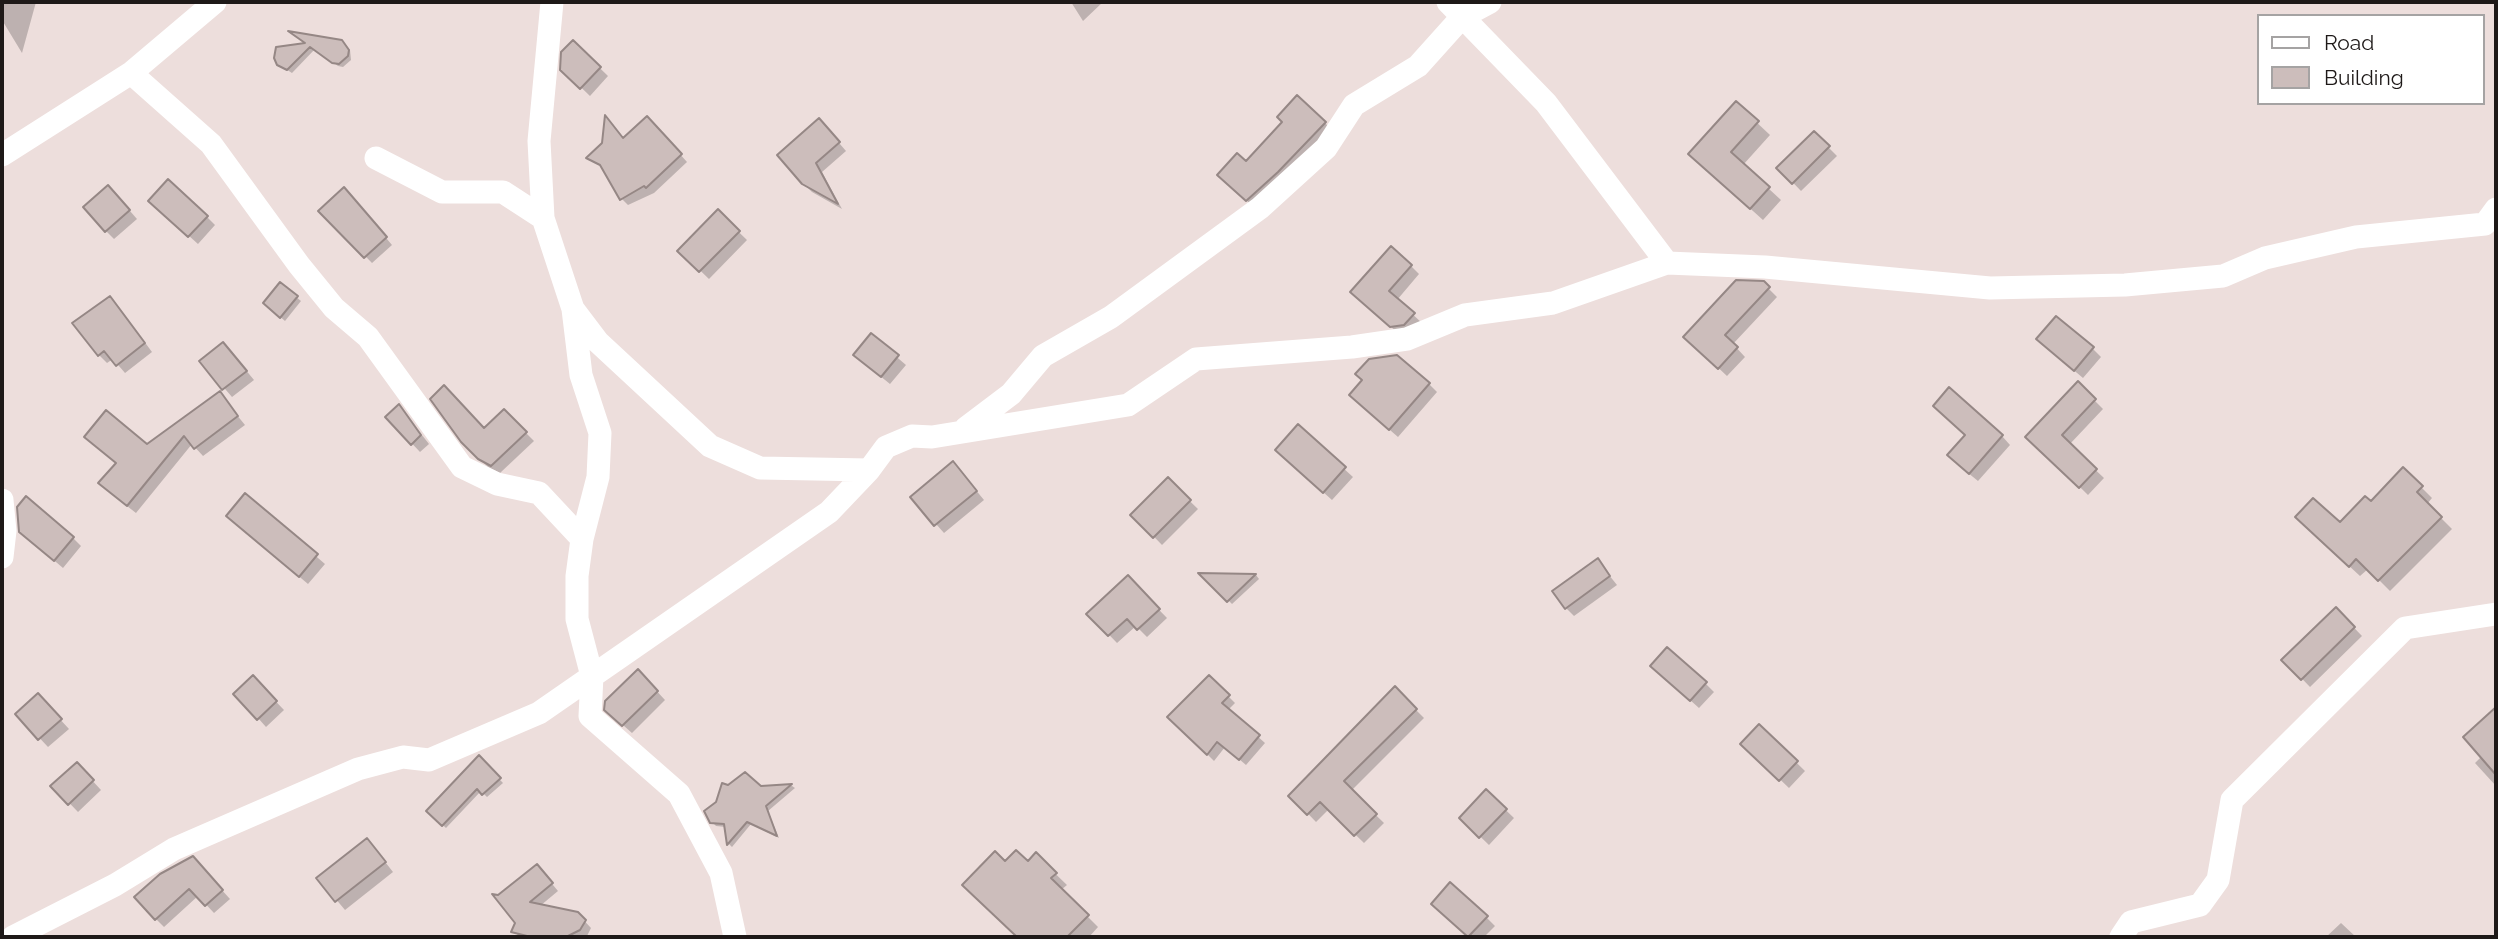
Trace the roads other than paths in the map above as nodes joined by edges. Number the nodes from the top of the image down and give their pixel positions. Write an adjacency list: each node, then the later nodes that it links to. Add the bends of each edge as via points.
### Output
1 (215, 2): 5 (street)
2 (552, 2): 9 (street, via 539,141)
3 (1490, 2): 4 (street)
4 (1455, 9): 10 (street, via 1546,103); 12 (street, via 1418,66 1354,106 1326,148 1261,208 1111,317 1043,356 1011,394)
5 (131, 73): 6 (street); 15 (street, via 211,144 299,265 334,308 368,337 462,467 497,484 539,493)
6 (2, 155)
7 (376, 158): 9 (street, via 442,192 503,192)
8 (2496, 209): 10 (street, via 2484,224 2356,237 2265,258 2223,276 2124,285 1990,288)
9 (543, 218): 11 (street)
10 (1667, 262): 12 (street, via 1553,303 1465,315 1407,339 1196,359 1128,405)
11 (573, 309): 13 (street, via 598,342 710,446 760,468); 15 (street, via 581,374 600,433 598,477)
12 (964, 430): 13 (street, via 912,436 886,447)
13 (869, 470): 18 (street, via 829,512)
14 (2, 500): 16 (street)
15 (582, 539): 18 (street, via 577,619)
16 (2, 557)
17 (2496, 614): 21 (street, via 2405,628 2232,800 2218,880 2200,905 2131,922)
18 (592, 676): 19 (street, via 539,713 429,760 403,757 358,769 174,849); 20 (street, via 590,716 679,794 721,873)
19 (13, 937)
20 (734, 937)
21 (2121, 937)

